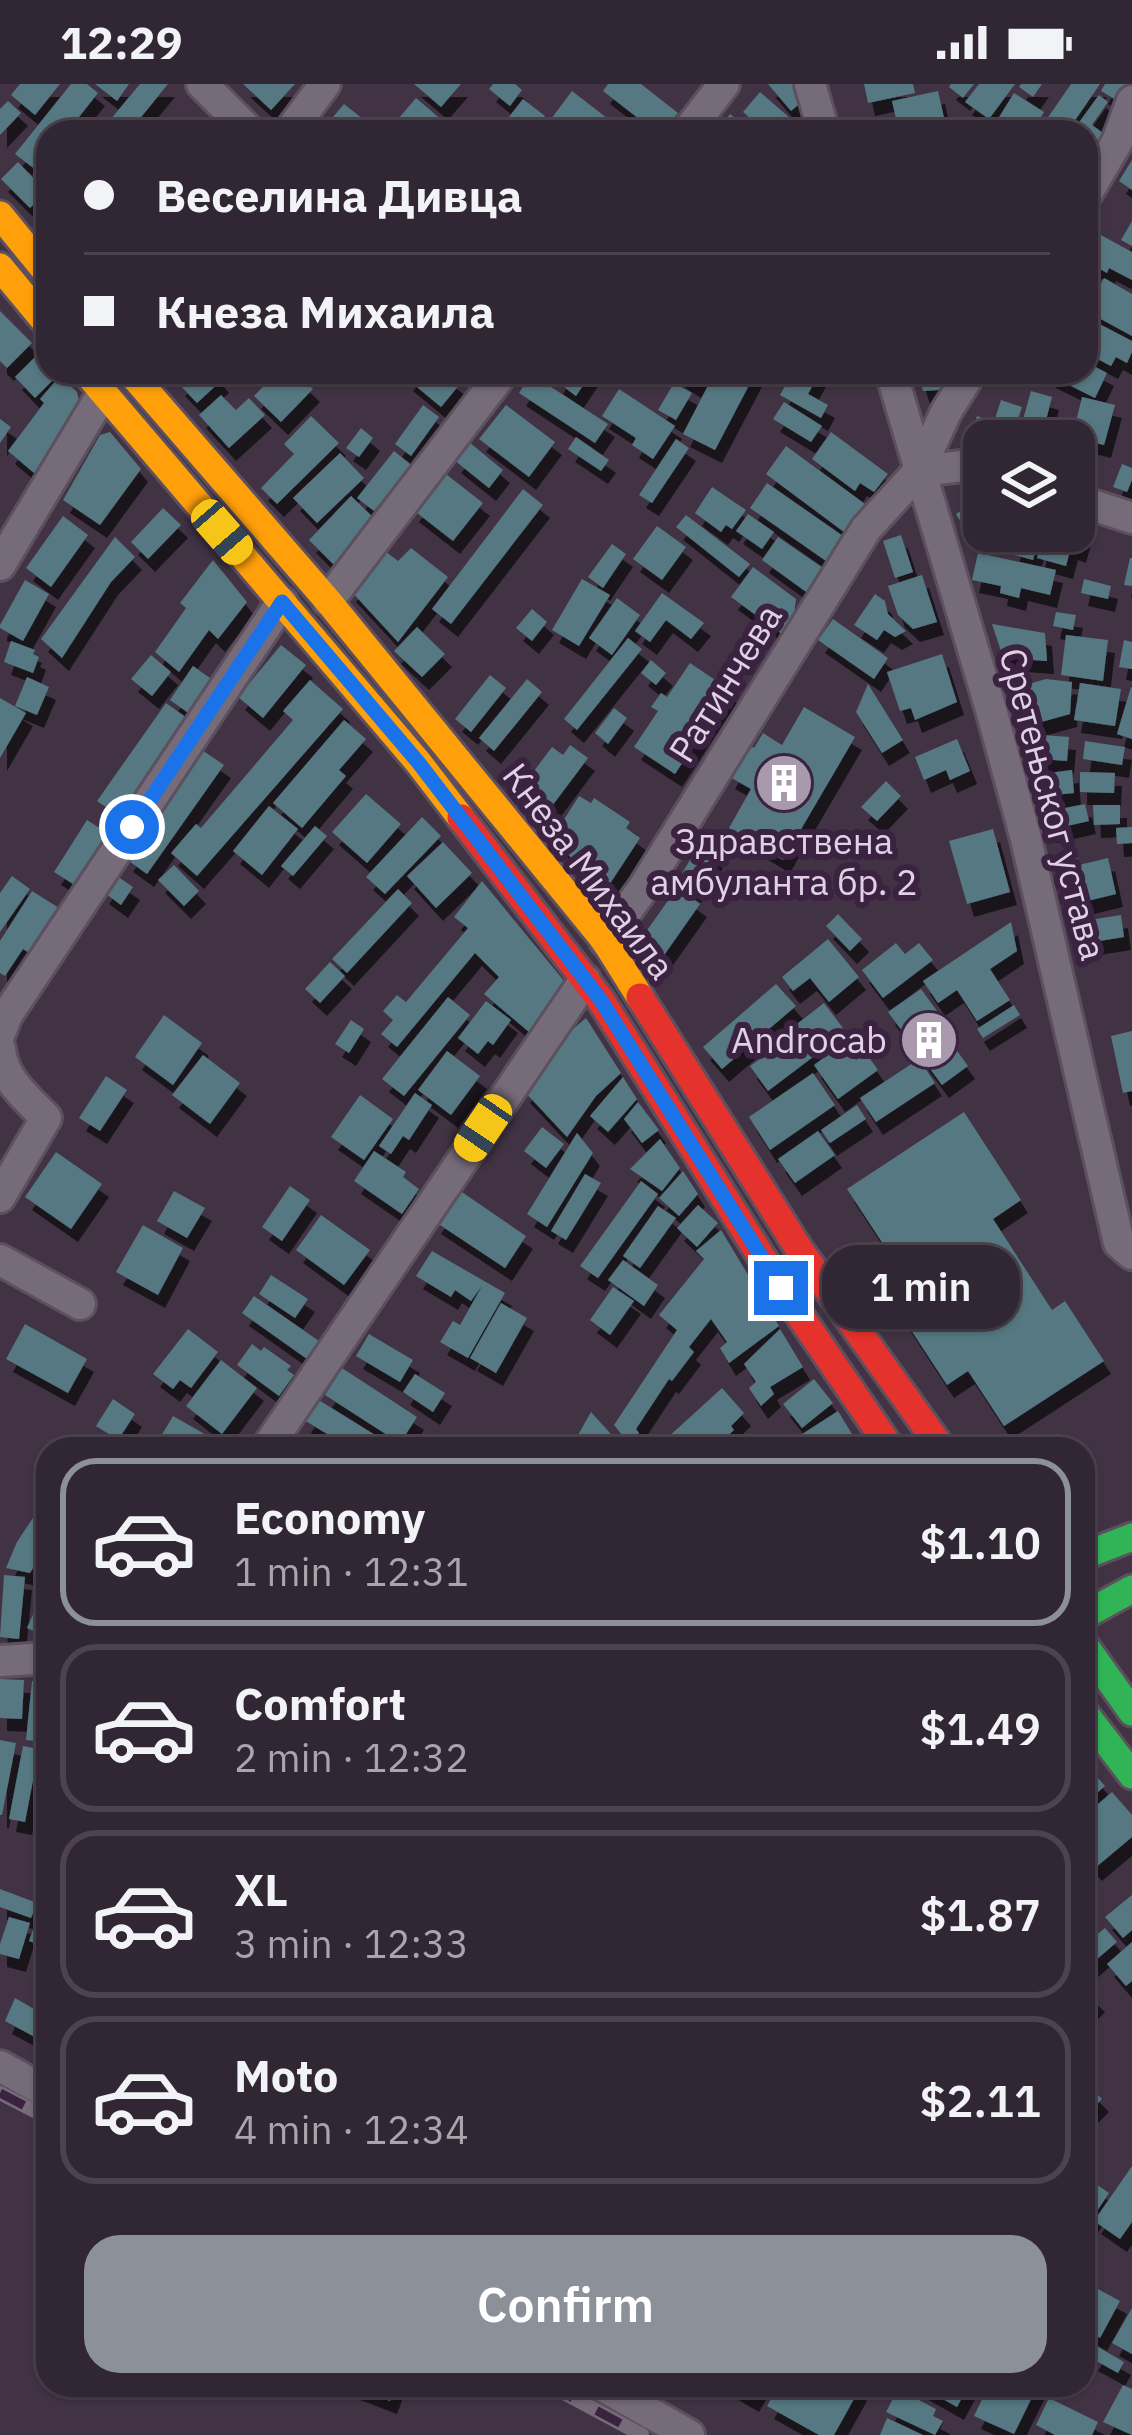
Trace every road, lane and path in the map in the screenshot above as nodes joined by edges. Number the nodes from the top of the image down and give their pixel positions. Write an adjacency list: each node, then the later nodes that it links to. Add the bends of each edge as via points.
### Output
1 (202, 84): 6 (street)
2 (325, 84): 7 (street)
3 (724, 84): 8 (street)
4 (810, 84): 9 (street)
5 (1132, 101): 10 (street)
6 (238, 120)
7 (298, 120)
8 (696, 120)
9 (820, 120)
10 (1098, 174)
11 (0, 215): 12 (main road)
12 (36, 259)
13 (0, 267): 14 (main road)
14 (36, 311)
15 (93, 384): 25 (street)
16 (96, 384): 27 (main road, Кнеза Михаила)
17 (140, 384): 26 (main road, Кнеза Михаила)
18 (494, 384): 26 (street)
19 (894, 384): 22 (street, Сретењског устава)
20 (964, 384): 22 (street, Ратинчева)
21 (963, 466): 22 (street)
22 (919, 471): 28 (street, Ратинчева, via 866,529); 33 (street, Сретењског устава, via 1026,839 1119,1243)
23 (1095, 507): 24 (street)
24 (1132, 518)
25 (0, 565)
26 (328, 601): 28 (main road, Кнеза Михаила)
27 (282, 602): 29 (main road, Кнеза Михаила, via 418,762); 30 (street)
28 (605, 941): 38 (main road, Кнеза Михаила, via 799,1249)
29 (585, 980): 36 (street); 37 (main road, Кнеза Михаила)
30 (0, 1033)
31 (0, 1049): 32 (street, via 9,1079 46,1118)
32 (0, 1197)
33 (1132, 1254)
34 (0, 1260): 35 (street)
35 (80, 1304)
36 (274, 1437)
37 (883, 1437)
38 (933, 1437)
39 (1132, 1537): 40 (main road)
40 (1095, 1551)
41 (1132, 1589): 42 (main road)
42 (1095, 1609)
43 (36, 1659): 45 (street)
44 (1095, 1660): 46 (main road)
45 (0, 1661)
46 (1132, 1712)
47 (1095, 1726): 48 (main road)
48 (1132, 1774)
49 (0, 2066): 50 (street)
50 (36, 2086)
51 (622, 2397): 52 (street)
52 (689, 2435)

